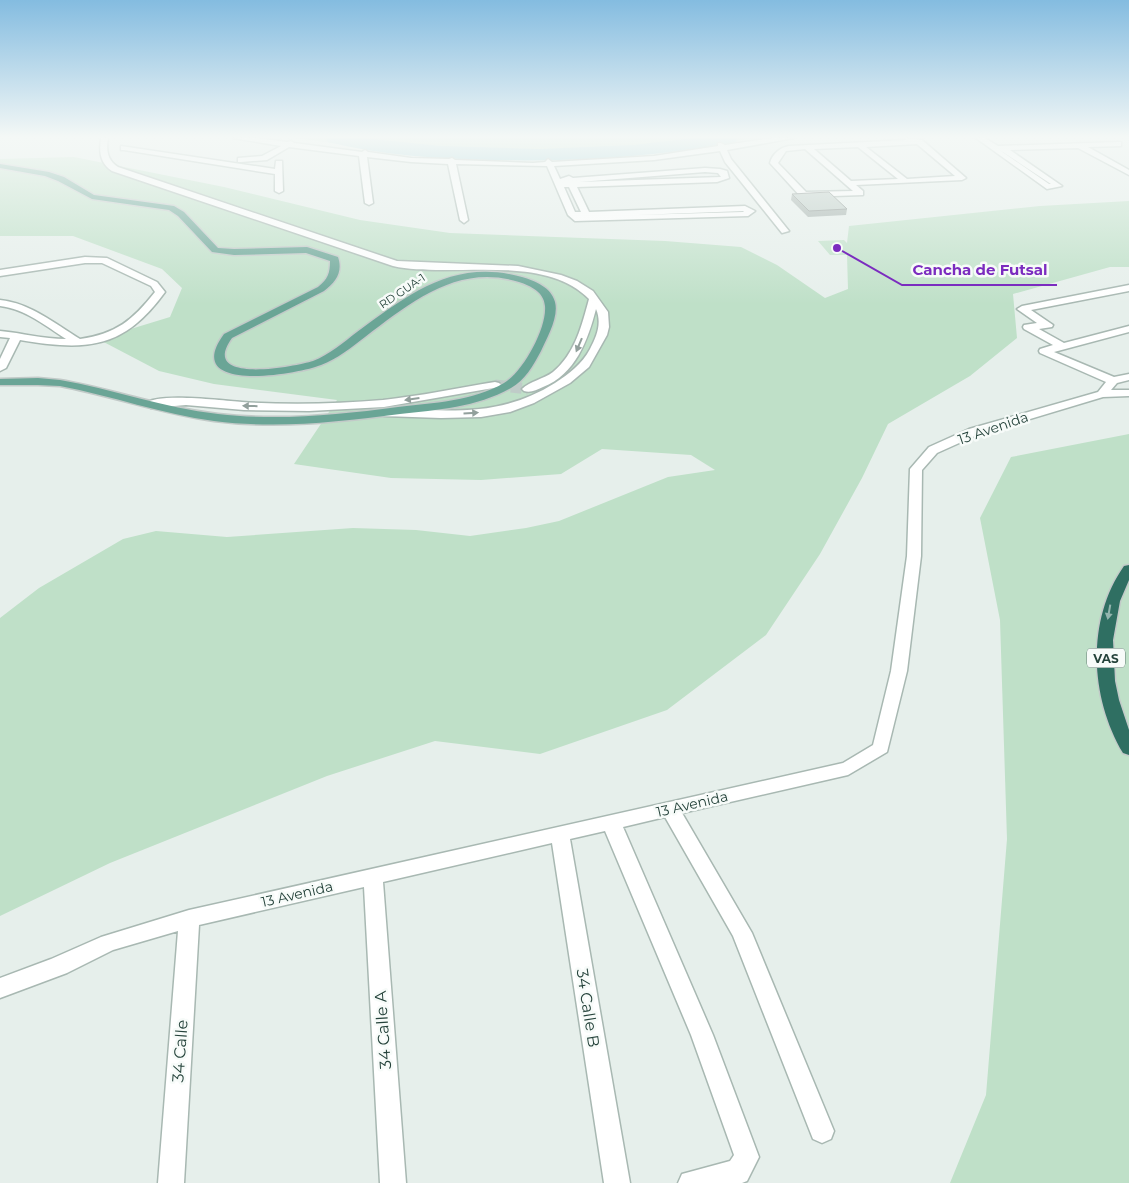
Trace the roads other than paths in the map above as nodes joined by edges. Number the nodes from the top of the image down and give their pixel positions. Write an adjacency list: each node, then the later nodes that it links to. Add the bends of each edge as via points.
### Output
1 (85, 193): 26 (main road, RD GUA-1, via 92,197 171,208 181,214 215,250 307,250 335,259 331,281 322,288 228,336 220,347 221,359 225,367 234,372 270,372 324,360 432,284 457,275 500,274 523,280 541,289 552,310 541,340 519,376 502,388)
2 (184, 193): 16 (street, via 396,264 530,269 576,283)
3 (368, 193): 10 (street)
4 (459, 193): 12 (street)
5 (564, 193): 11 (street, via 572,215)
6 (576, 193): 11 (street)
7 (755, 193): 13 (street)
8 (802, 193): 9 (street)
9 (848, 193)
10 (369, 204)
11 (586, 217): 11 (street, via 745,214 752,211 744,208)
12 (464, 220)
13 (785, 231)
14 (0, 273): 21 (street, via 104,260 158,288 160,292 156,298 126,328)
15 (1129, 288): 22 (street, via 1022,309 1048,325 1028,328)
16 (594, 299): 27 (street, one-way to 27, via 579,349 557,375 545,384); 30 (street, via 602,307 606,326 585,364 563,382)
17 (0, 303): 21 (street, via 20,308)
18 (1129, 329): 22 (street)
19 (0, 334): 20 (street)
20 (16, 335): 21 (street, via 50,342); 23 (street)
21 (78, 342)
22 (1062, 346): 25 (street, via 1044,351)
23 (2, 366)
24 (0, 382): 29 (main road, RD GUA-1, via 59,383)
25 (1115, 384): 28 (street); 34 (street, 13 Avenida, via 973,432 933,450 916,469 914,556 899,671 881,748 848,768)
26 (492, 389): 29 (street, one-way to 29, via 384,403 309,407 186,401); 30 (street, via 504,401); 31 (main road, RD GUA-1, via 457,402)
27 (528, 389)
28 (1129, 393)
29 (151, 404): 31 (main road, RD GUA-1, via 233,420 311,419)
30 (520, 404): 31 (street, one-way to 30, via 495,412)
31 (387, 413)
32 (1129, 569): 33 (highway, VAS, one-way to 33, via 1122,576 1111,602 1105,634 1107,674 1115,716)
33 (1129, 748)
34 (670, 809): 35 (street, 13 Avenida); 40 (street, via 742,933)
35 (610, 822): 36 (street, 13 Avenida); 44 (street, via 702,1035 746,1157 738,1172)
36 (560, 834): 37 (street, 13 Avenida); 43 (street, 34 Calle B)
37 (373, 877): 38 (street, 13 Avenida); 42 (street, 34 Calle A)
38 (189, 919): 39 (street, 13 Avenida, via 108,943); 41 (street, 34 Calle)
39 (0, 988)
40 (822, 1131)
41 (171, 1183)
42 (393, 1183)
43 (616, 1183)
44 (691, 1183)

